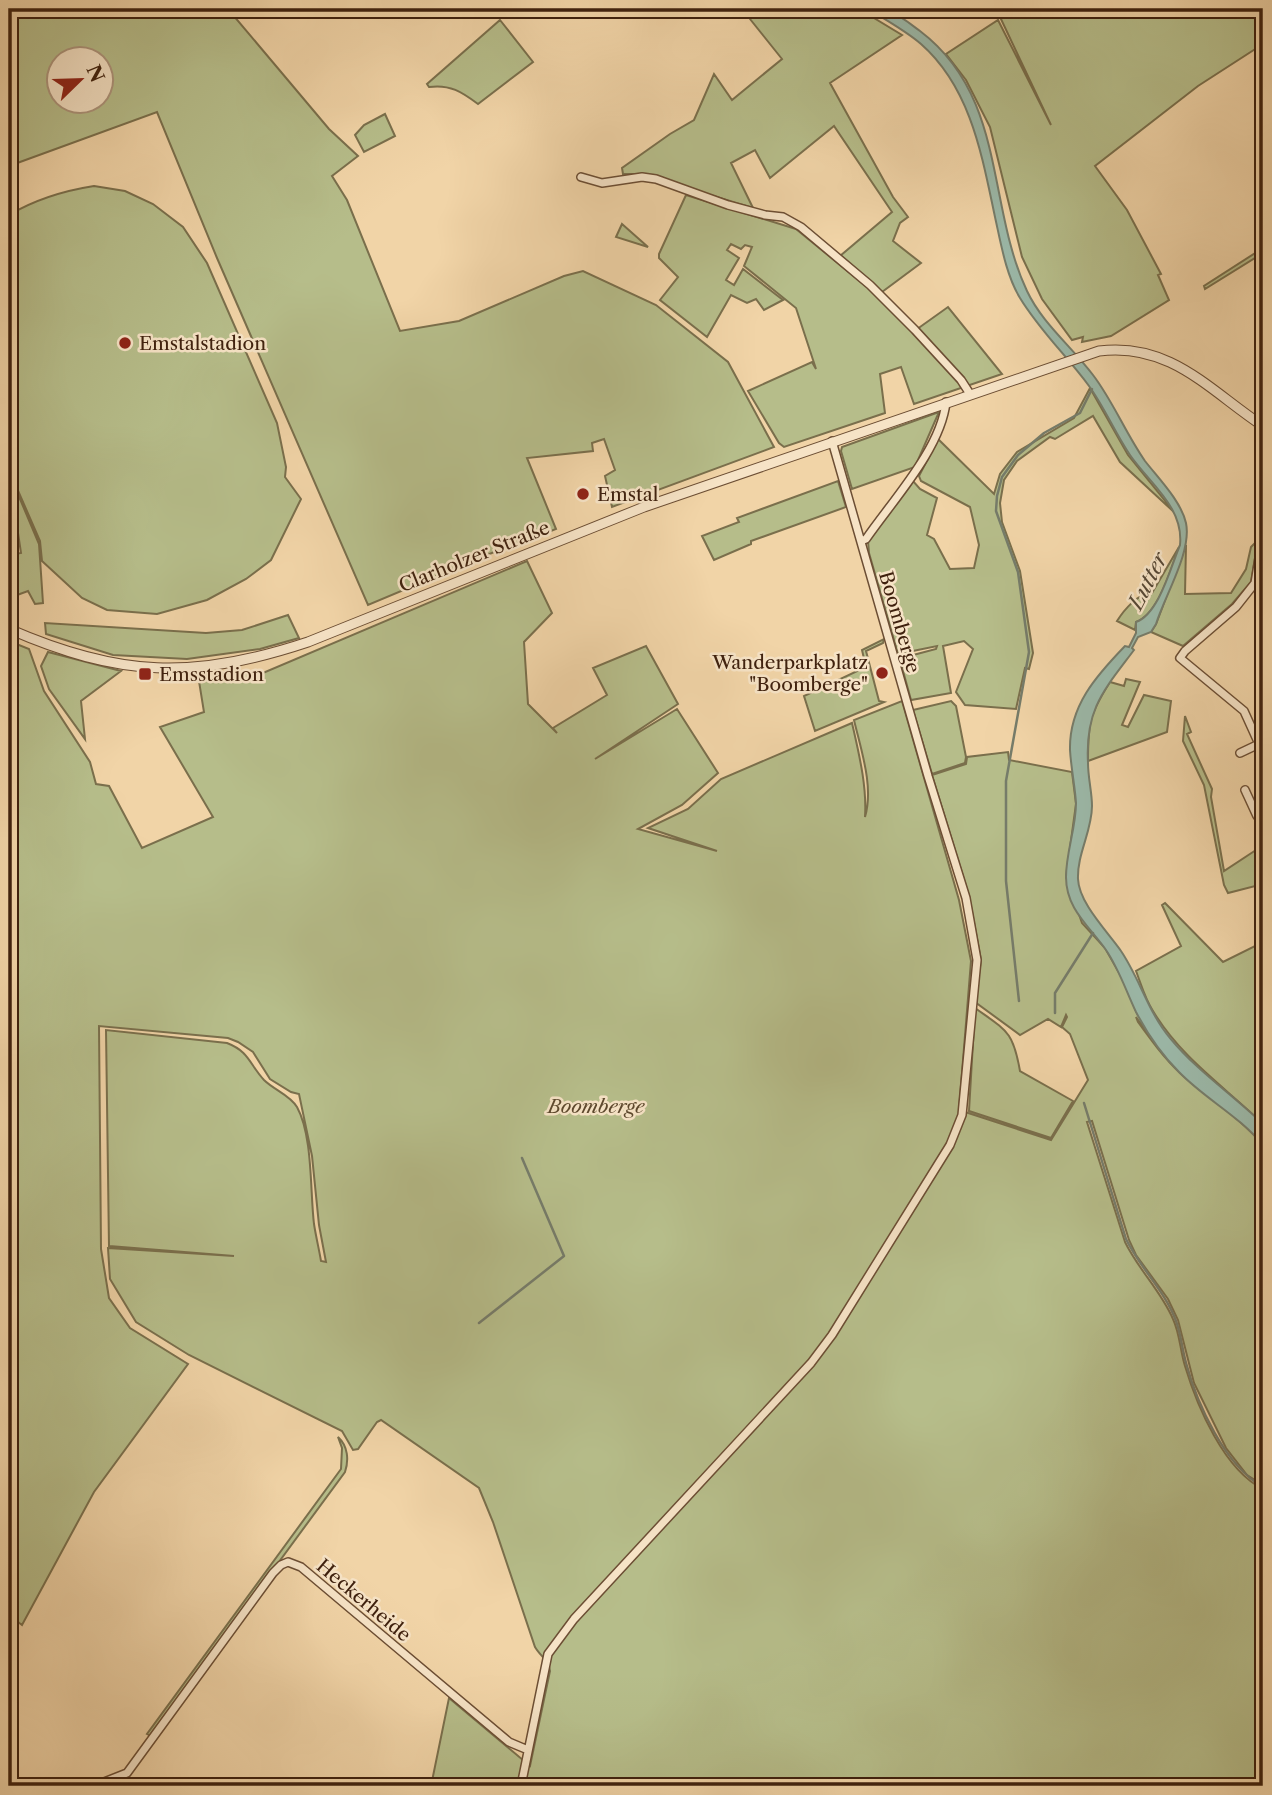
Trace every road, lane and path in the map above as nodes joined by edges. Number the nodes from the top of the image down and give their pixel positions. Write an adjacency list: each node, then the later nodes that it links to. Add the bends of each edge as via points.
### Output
1 (580, 177): 2 (street, via 601,183 656,179 729,205 783,217 801,227 870,285)
2 (970, 394): 3 (street, Clarholzer Straße); 4 (street, Clarholzer Straße, via 1083,355 1130,349 1162,358 1199,379)
3 (946, 402): 5 (street, Clarholzer Straße); 7 (street, via 945,415 912,478)
4 (1263, 426)
5 (832, 441): 7 (street, Boomberge); 8 (street, Clarholzer Straße, via 644,507 262,657 183,669 130,667 75,654)
6 (1263, 534): 9 (street, via 1255,583 1180,659 1244,711)
7 (861, 541): 13 (street, Boomberge, via 966,898 977,960 962,1115 950,1145 811,1363 552,1647)
8 (9, 629)
9 (1261, 745): 10 (street)
10 (1240, 753)
11 (1245, 790): 12 (street, via 1254,812)
12 (1263, 817)
13 (528, 1750): 14 (street, Heckerheide, via 509,1742 301,1567 288,1562 273,1573 127,1773); 15 (street)
14 (94, 1786)
15 (521, 1786)

